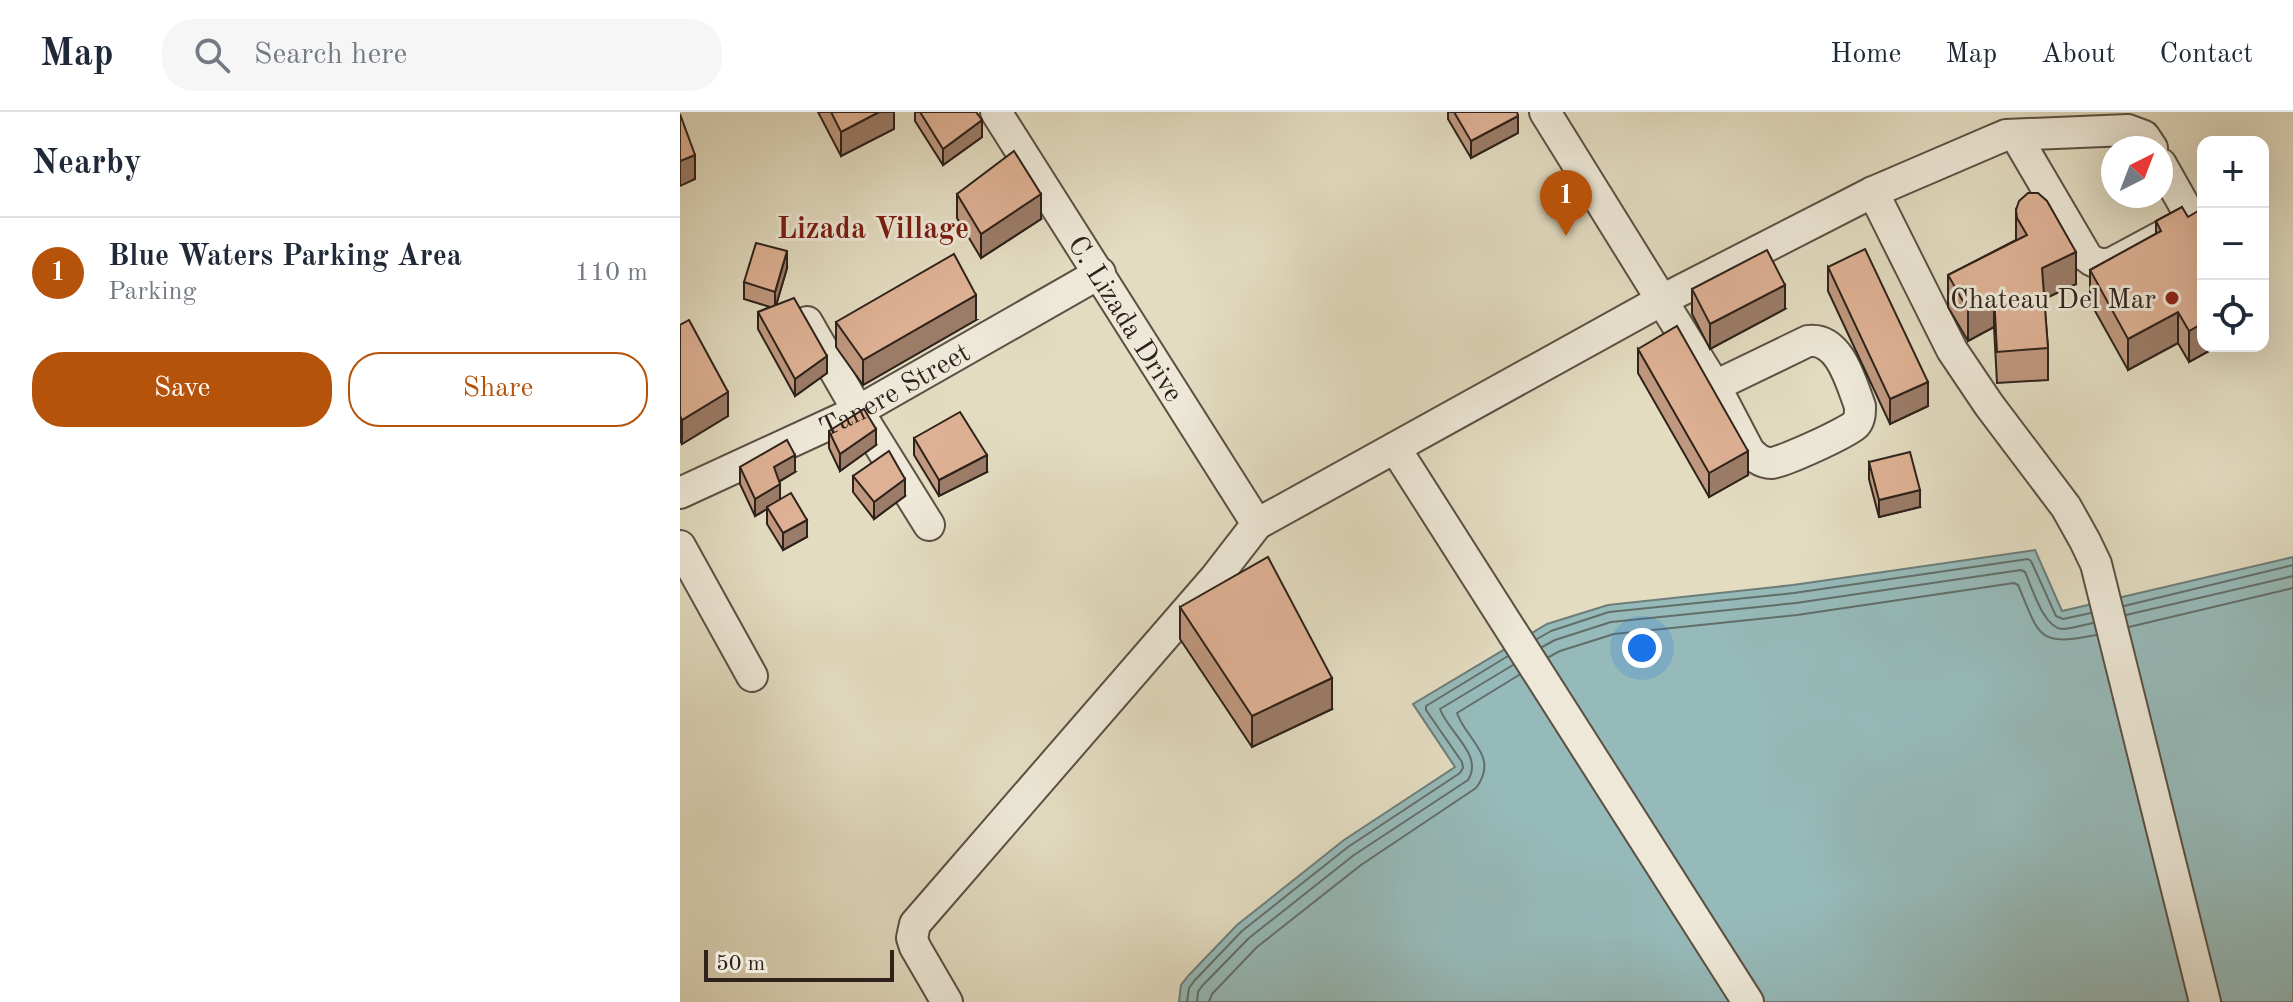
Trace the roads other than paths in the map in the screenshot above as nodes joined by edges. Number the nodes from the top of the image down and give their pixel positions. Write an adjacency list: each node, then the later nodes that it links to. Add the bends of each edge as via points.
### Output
1 (996, 112): 7 (street, C. Lizada Drive)
2 (1545, 112): 8 (street)
3 (2016, 136): 4 (street, via 2128,130); 5 (street, via 2093,262 2112,263 2185,222 2188,212); 6 (street, via 2006,135)
4 (2144, 136)
5 (2173, 185)
6 (1873, 192): 8 (street); 20 (street, via 1952,350 2066,507 2096,564)
7 (1100, 273): 11 (street, Tanere Street); 14 (street, C. Lizada Drive)
8 (1662, 300): 10 (street); 12 (street)
9 (807, 322): 11 (street)
10 (1715, 386): 10 (street, via 1749,451 1763,462 1780,462 1848,430 1860,415 1836,354 1815,340)
11 (858, 411): 13 (street, Tanere Street); 15 (street)
12 (1395, 448): 14 (street); 19 (street)
13 (680, 493)
14 (1257, 524): 18 (street, via 915,924 915,947)
15 (929, 525)
16 (680, 546): 17 (street)
17 (752, 676)
18 (947, 1002)
19 (1748, 1002)
20 (2205, 1002)

